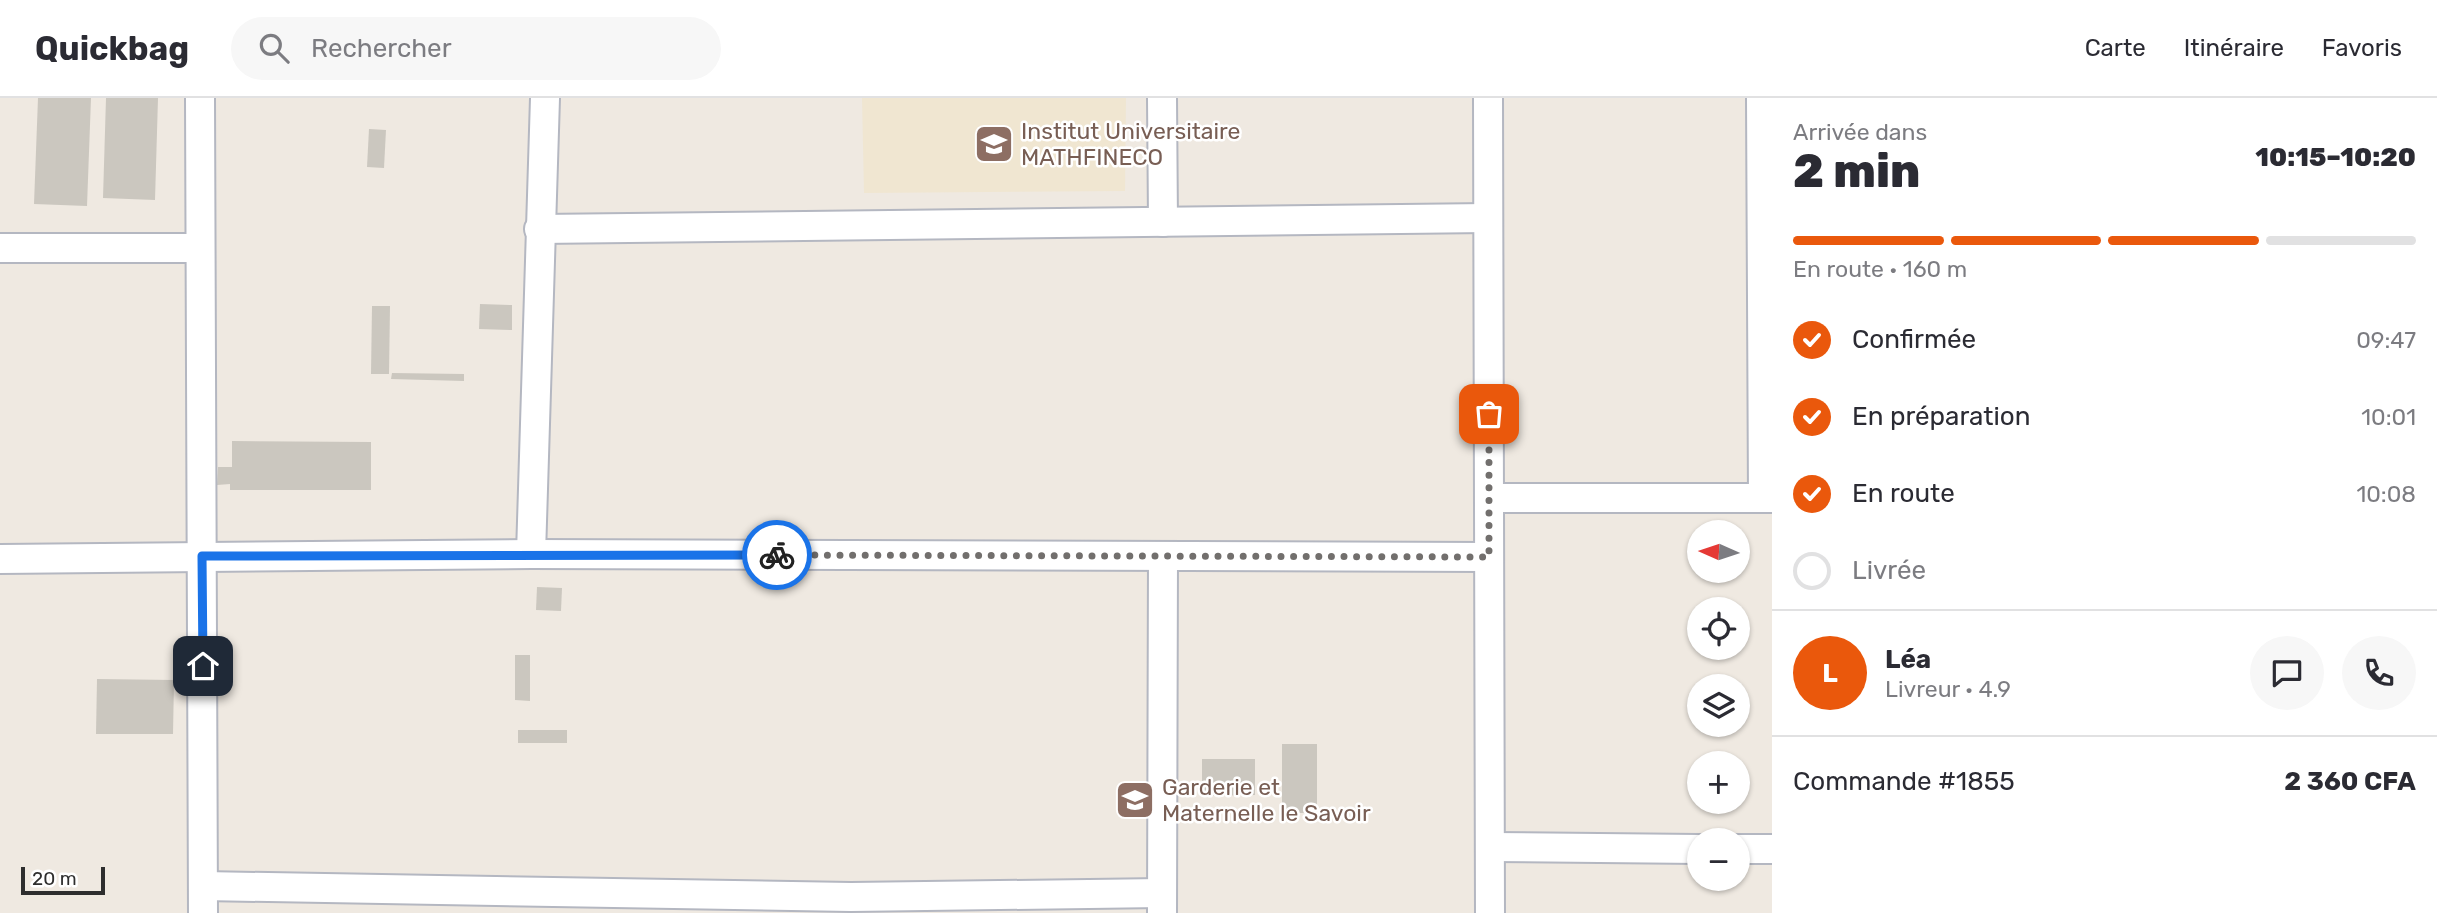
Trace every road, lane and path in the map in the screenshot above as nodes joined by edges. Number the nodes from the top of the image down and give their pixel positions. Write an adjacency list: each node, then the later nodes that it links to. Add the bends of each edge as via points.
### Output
1 (200, 98): 11 (street)
2 (545, 98): 8 (street)
3 (1162, 98): 7 (street)
4 (1488, 98): 6 (street)
5 (1761, 98): 9 (street)
6 (1488, 218): 7 (street); 12 (street)
7 (1163, 222): 8 (street)
8 (539, 229): 14 (street)
9 (1767, 235): 13 (street)
10 (0, 248): 11 (street)
11 (199, 248): 15 (street)
12 (1489, 498): 13 (street); 17 (street)
13 (1767, 498)
14 (531, 554): 15 (street); 16 (street)
15 (202, 556): 18 (street); 23 (street)
16 (1163, 556): 17 (street); 25 (street)
17 (1489, 557): 19 (street)
18 (0, 559)
19 (1490, 847): 20 (street); 27 (street)
20 (1687, 849)
21 (1750, 849): 22 (street)
22 (1772, 849)
23 (203, 899): 24 (street)
24 (531, 903): 26 (street)
25 (1162, 903): 26 (street)
26 (851, 905)
27 (1490, 913)

